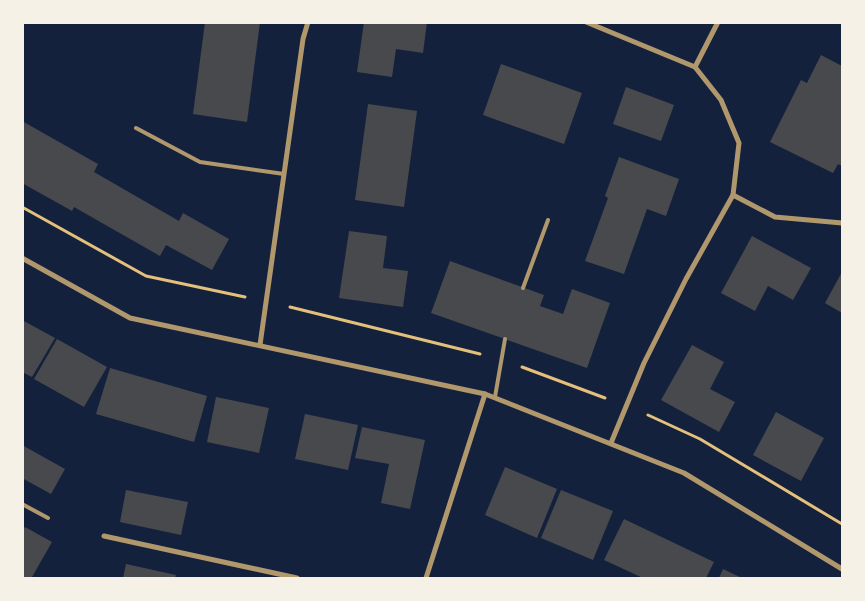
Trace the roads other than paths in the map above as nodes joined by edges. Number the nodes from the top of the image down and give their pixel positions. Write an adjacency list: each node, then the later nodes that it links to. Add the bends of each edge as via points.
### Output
1 (308, 22): 6 (street)
2 (586, 22): 4 (street)
3 (718, 22): 4 (street)
4 (695, 66): 7 (street, via 722,100 739,142)
5 (136, 128): 6 (lane, via 200,162)
6 (284, 174): 13 (street)
7 (733, 195): 9 (street, via 775,218); 16 (street, via 644,363)
8 (548, 220): 11 (lane)
9 (842, 223)
10 (22, 258): 13 (street, via 130,318)
11 (523, 288)
12 (505, 339): 15 (lane)
13 (260, 345): 14 (street)
14 (485, 394): 15 (street); 22 (street)
15 (495, 398): 16 (street)
16 (611, 443): 20 (street, via 684,474)
17 (22, 504): 18 (lane)
18 (48, 518)
19 (104, 536): 21 (street)
20 (842, 569)
21 (297, 578)
22 (426, 578)

